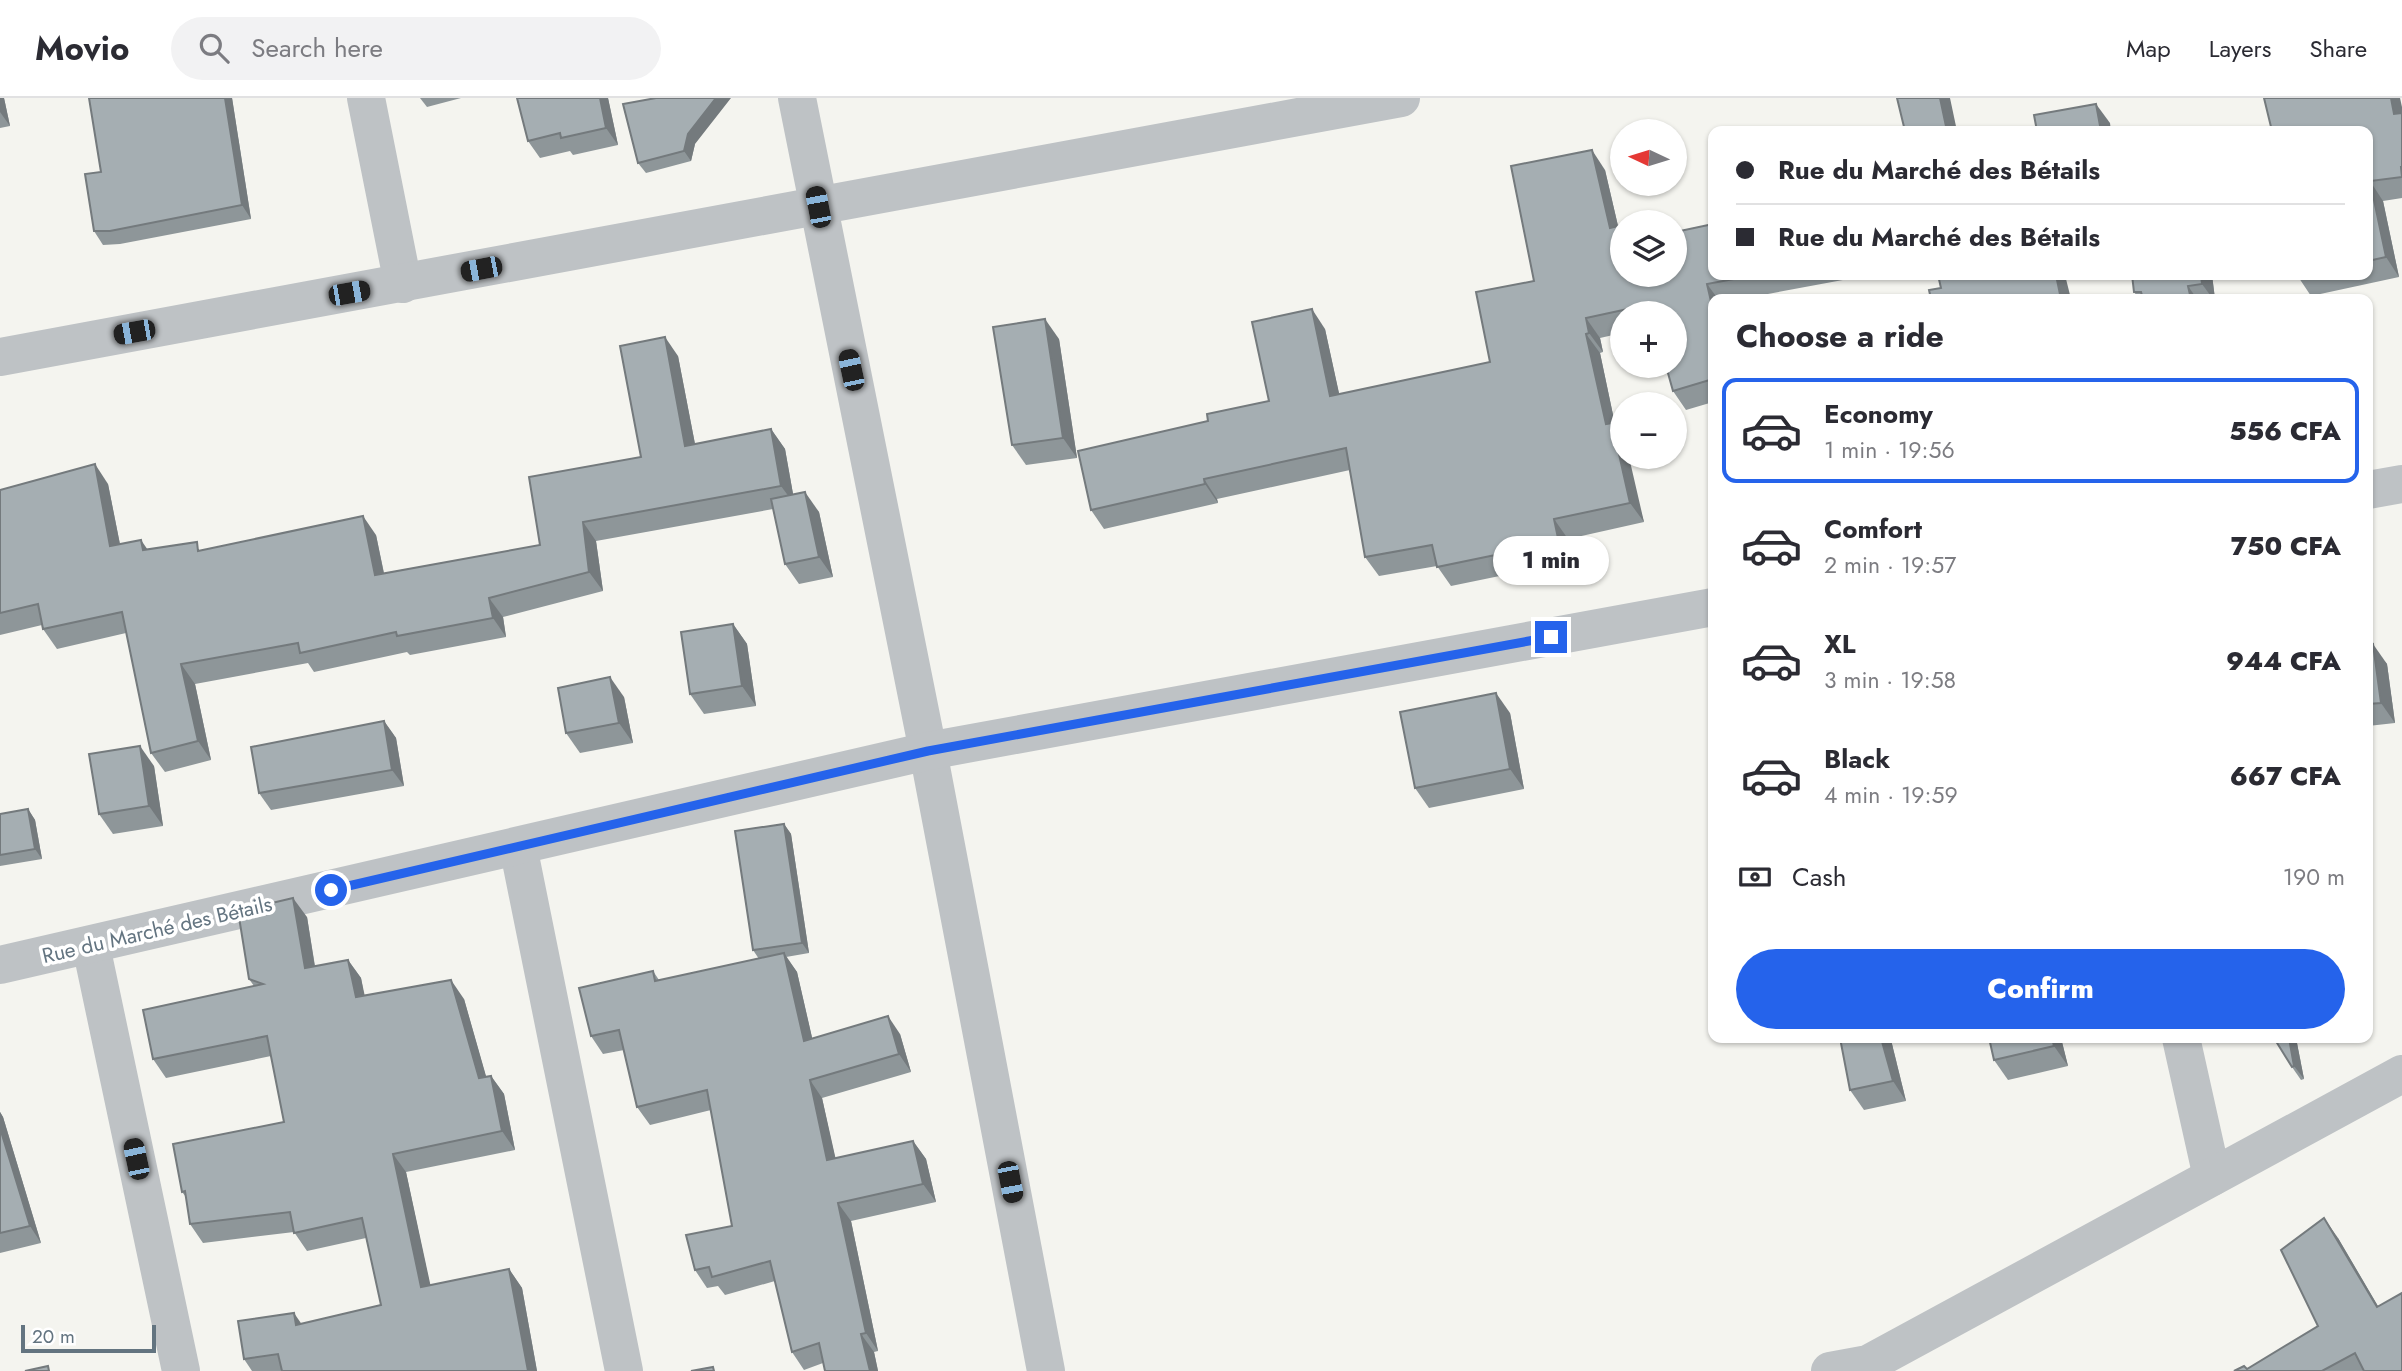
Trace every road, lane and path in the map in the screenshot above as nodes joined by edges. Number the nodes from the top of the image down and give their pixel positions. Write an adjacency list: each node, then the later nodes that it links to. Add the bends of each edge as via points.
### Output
1 (366, 98): 6 (street)
2 (797, 98): 5 (street)
3 (1401, 98): 4 (street)
4 (1261, 111): 5 (street)
5 (818, 207): 6 (street); 11 (street)
6 (403, 284): 7 (street)
7 (0, 356)
8 (2402, 484): 9 (street)
9 (2373, 489)
10 (1708, 608): 11 (street, Rue du Marché des Bétails)
11 (928, 751): 12 (street, Rue du Marché des Bétails); 21 (street)
12 (518, 846): 13 (street, Rue du Marché des Bétails); 20 (street)
13 (91, 946): 14 (street, Rue du Marché des Bétails); 19 (street)
14 (0, 965)
15 (2182, 1043): 17 (street)
16 (2402, 1074): 17 (street)
17 (2213, 1177): 18 (street)
18 (1870, 1368): 22 (street)
19 (181, 1371)
20 (624, 1371)
21 (1046, 1371)
22 (1830, 1371)

